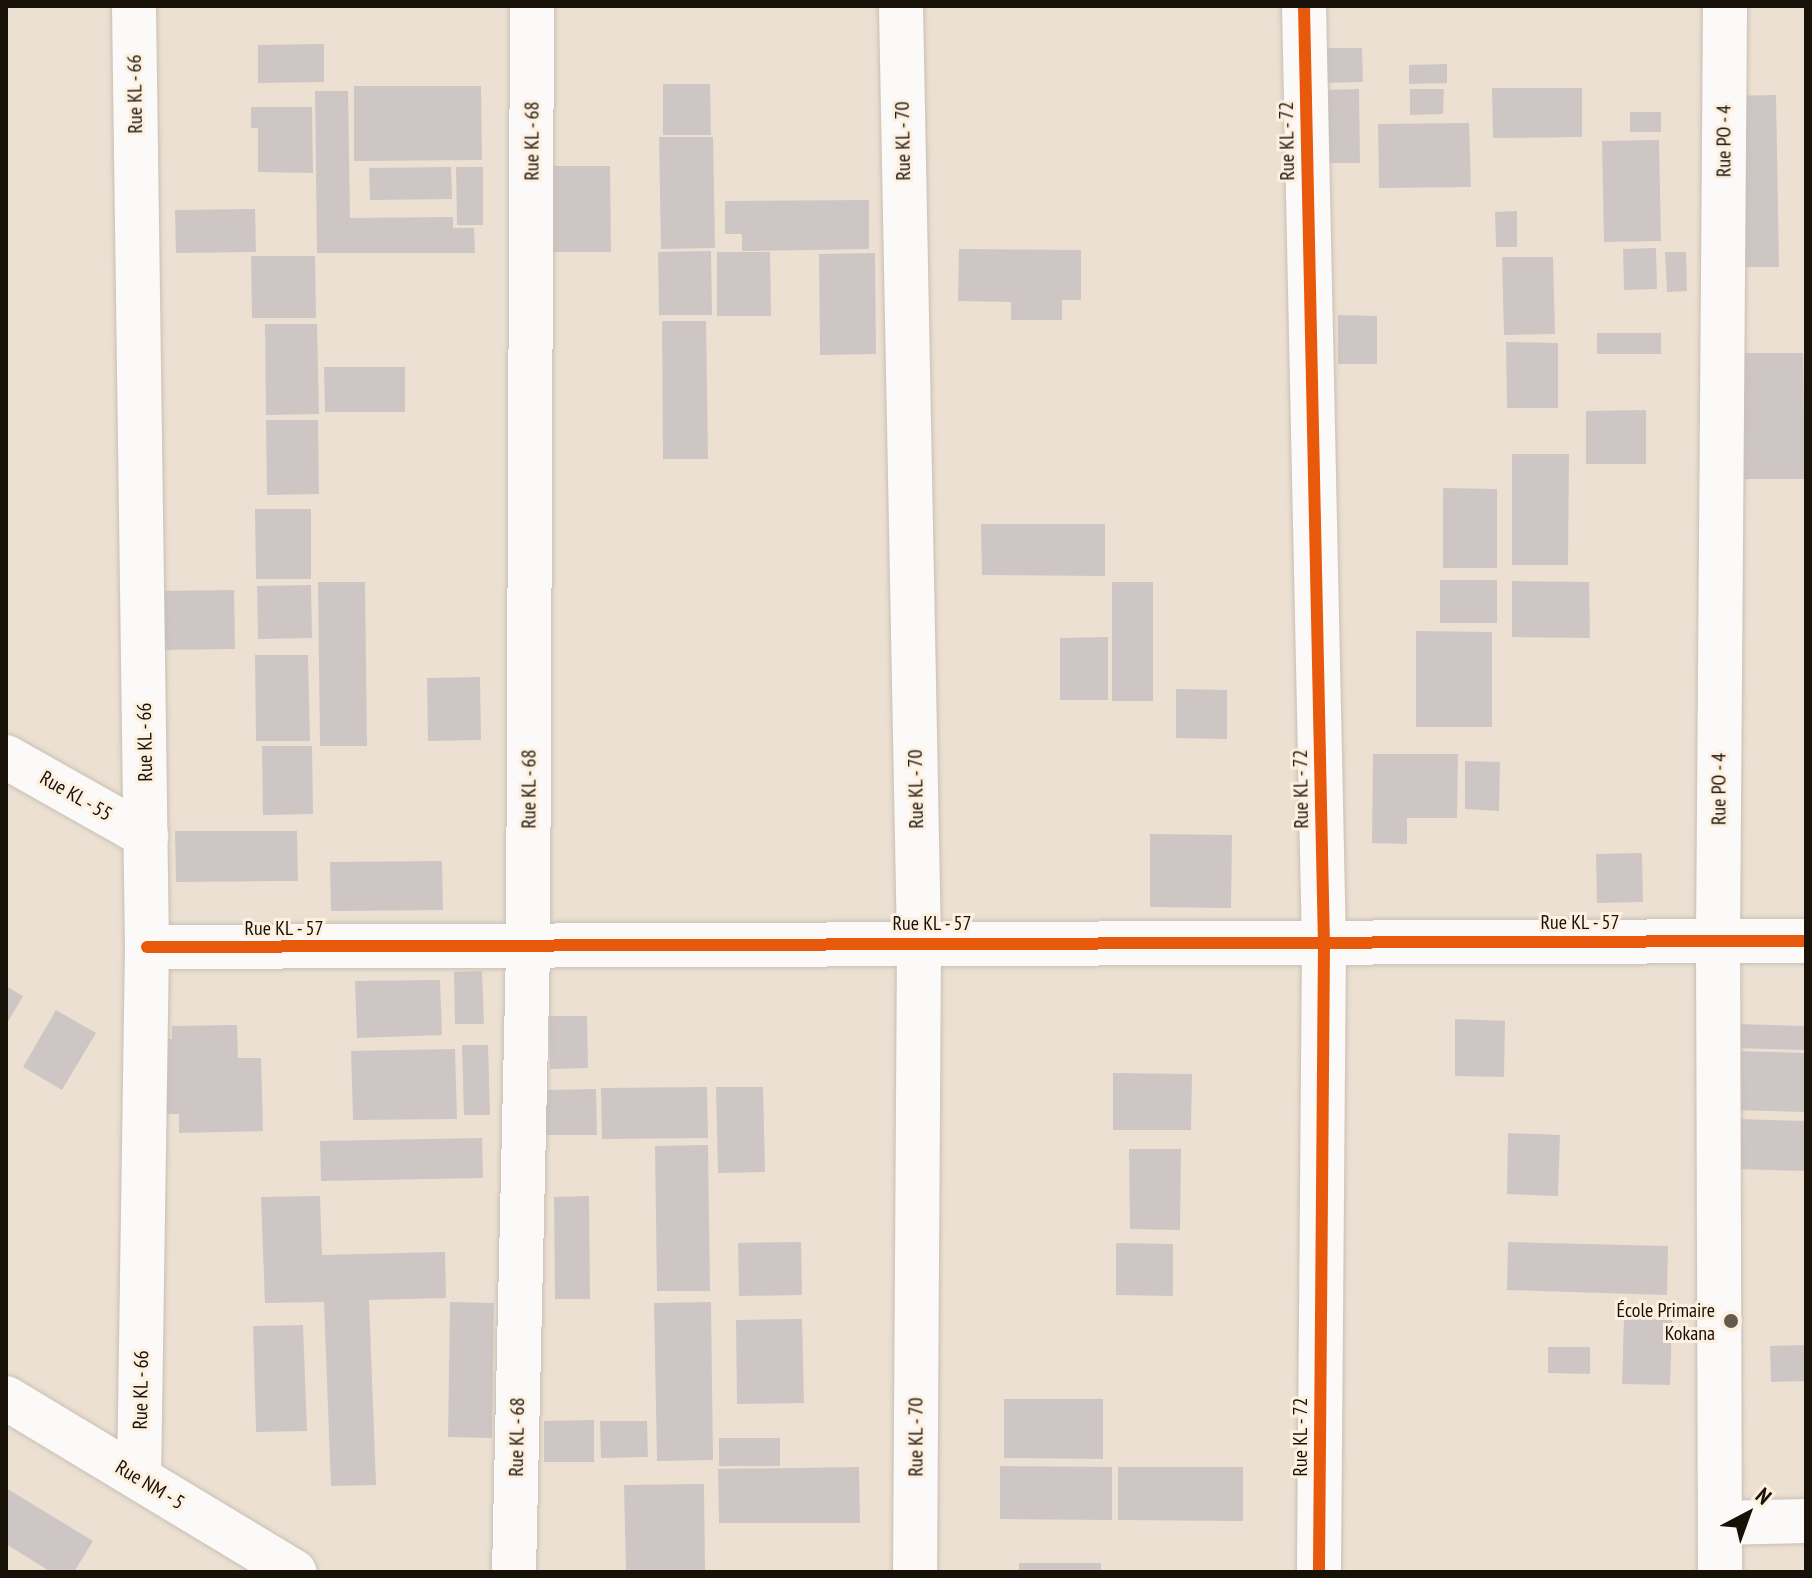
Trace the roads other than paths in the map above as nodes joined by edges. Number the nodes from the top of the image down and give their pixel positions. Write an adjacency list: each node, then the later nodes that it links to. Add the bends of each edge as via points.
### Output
1 (134, 6): 7 (street, Rue KL - 66)
2 (532, 6): 13 (street, Rue KL - 68)
3 (901, 6): 10 (street, Rue KL - 70)
4 (1304, 6): 11 (street, Rue KL - 72)
5 (1725, 6): 8 (street, Rue PO - 4)
6 (6, 757): 7 (street, Rue KL - 55)
7 (146, 836): 12 (street, Rue KL - 66)
8 (1718, 941): 9 (street, Rue KL - 57); 11 (street, Rue KL - 57); 17 (street, Rue PO - 4)
9 (1806, 941)
10 (919, 943): 11 (street, Rue KL - 57); 13 (street, Rue KL - 57); 20 (street, Rue KL - 70)
11 (1324, 943): 21 (street, Rue KL - 72)
12 (147, 947): 13 (street, Rue KL - 57); 15 (street, Rue KL - 66)
13 (528, 949): 19 (street, Rue KL - 68)
14 (6, 1398): 15 (street, Rue NM - 5)
15 (139, 1478): 18 (street, Rue NM - 5)
16 (1806, 1521): 17 (street)
17 (1720, 1523): 22 (street, Rue PO - 4)
18 (295, 1572)
19 (514, 1572)
20 (915, 1572)
21 (1319, 1572)
22 (1720, 1572)

